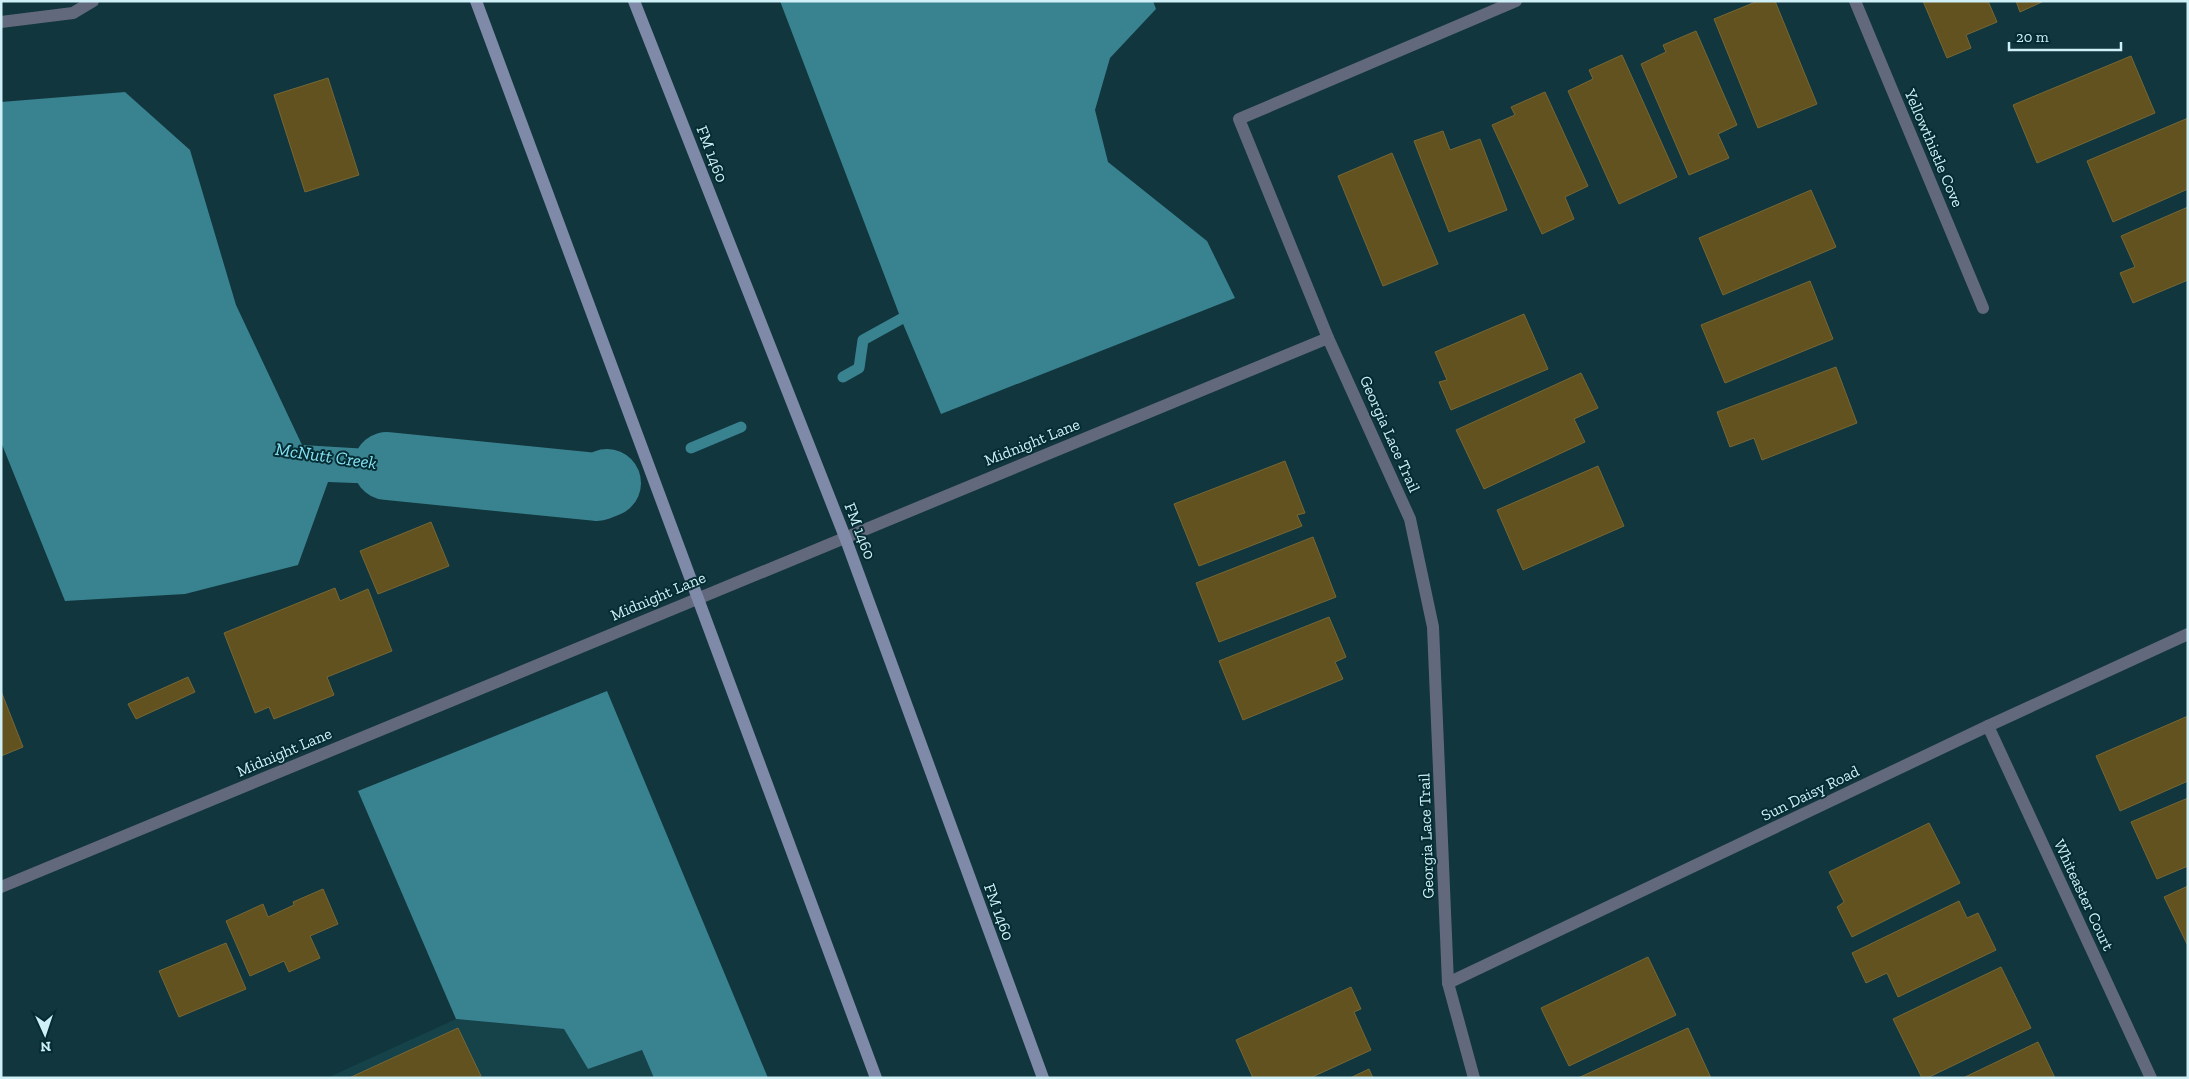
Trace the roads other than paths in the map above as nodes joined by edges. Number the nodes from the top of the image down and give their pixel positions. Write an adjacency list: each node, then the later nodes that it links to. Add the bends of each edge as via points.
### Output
1 (93, 1): 6 (street, via 73,13)
2 (476, 1): 10 (main road)
3 (634, 1): 9 (main road, FM 1460 / FM 1460)
4 (1516, 1): 8 (street, Georgia Lace Trail, via 1240,118)
5 (1855, 1): 7 (street, Yellowthistle Cove)
6 (1, 22)
7 (1983, 308)
8 (1328, 338): 9 (street, Midnight Lane); 14 (street, Georgia Lace Trail, via 1410,519 1433,627)
9 (845, 537): 10 (street, Midnight Lane); 16 (main road, FM 1460 / FM 1460)
10 (697, 598): 13 (street, Midnight Lane); 15 (main road)
11 (2188, 634): 12 (street, Sun Daisy Road)
12 (1988, 726): 14 (street, Sun Daisy Road); 18 (street, Whiteaster Court)
13 (1, 887)
14 (1448, 984): 17 (street, Georgia Lace Trail)
15 (876, 1078)
16 (1043, 1078)
17 (1474, 1078)
18 (2151, 1078)

